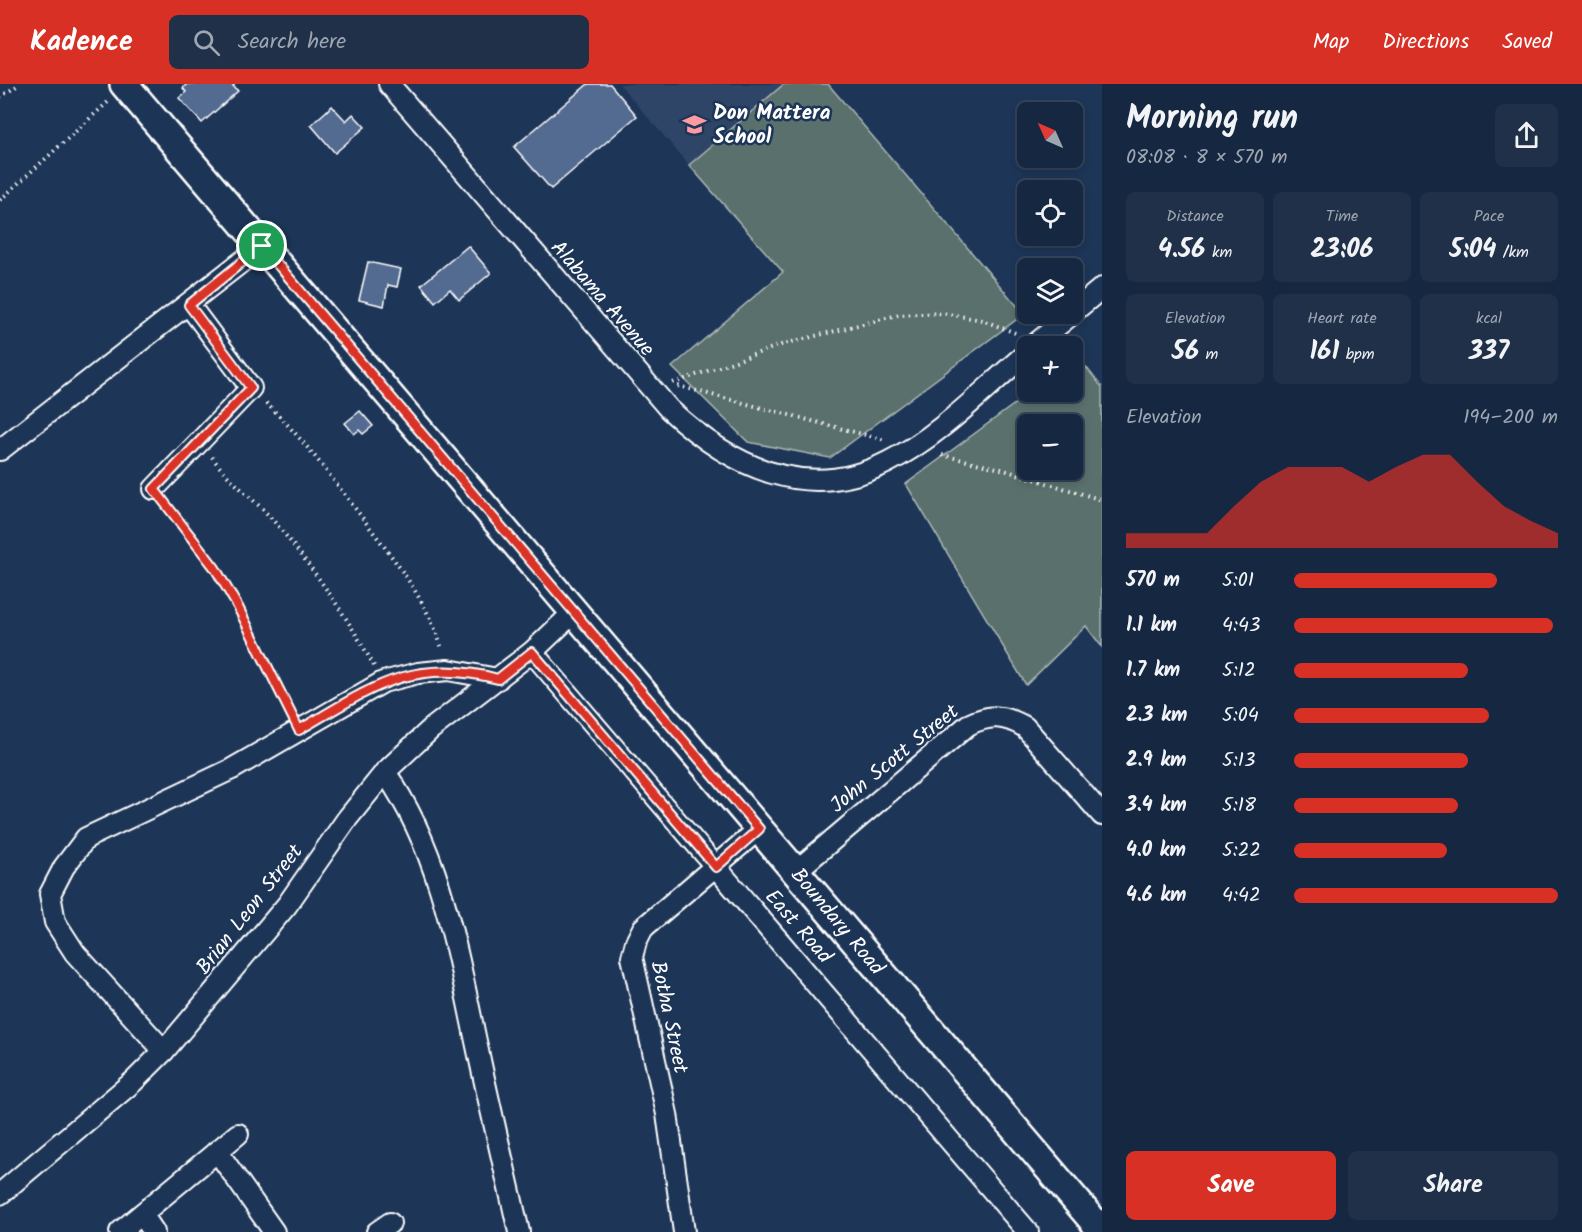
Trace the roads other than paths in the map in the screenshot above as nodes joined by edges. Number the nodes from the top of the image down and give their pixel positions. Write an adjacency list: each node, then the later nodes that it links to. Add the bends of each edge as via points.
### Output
1 (388, 84): 9 (street, Alabama Avenue, via 647,386 689,428 724,453 787,477 823,479 877,468 911,448)
2 (117, 92): 3 (street, Boundary Road)
3 (262, 246): 6 (street); 12 (street, Boundary Road)
4 (1102, 288): 5 (street, Alabama Avenue)
5 (1083, 304)
6 (189, 305): 10 (street); 11 (street, via 251,388)
7 (1059, 324): 8 (street, Alabama Avenue)
8 (1046, 336)
9 (1017, 360)
10 (0, 450)
11 (154, 489)
12 (573, 613): 13 (street); 17 (street, Boundary Road)
13 (532, 652): 14 (street, Brian Leon Street); 18 (street, East Road)
14 (498, 679): 15 (street, Brian Leon Street, via 431,729); 20 (street, via 448,670 383,682 232,769 86,838 50,894 55,922 75,953)
15 (385, 772): 20 (street, Brian Leon Street, via 287,904); 29 (street, via 412,816 440,890)
16 (1102, 815): 19 (street, John Scott Street, via 1025,727 997,716 968,725)
17 (759, 829): 18 (street, Botha Street); 19 (street, Boundary Road)
18 (716, 867): 30 (street, Botha Street, via 643,928 632,957 666,1114); 31 (street, East Road)
19 (796, 871): 25 (street, Boundary Road)
20 (164, 1051): 23 (street, Brian Leon Street)
21 (238, 1134): 22 (street)
22 (217, 1152): 24 (street); 28 (street)
23 (0, 1194)
24 (142, 1214): 26 (street); 27 (street)
25 (1102, 1231)
26 (120, 1232)
27 (154, 1232)
28 (273, 1232)
29 (519, 1232)
30 (684, 1232)
31 (1028, 1232)

